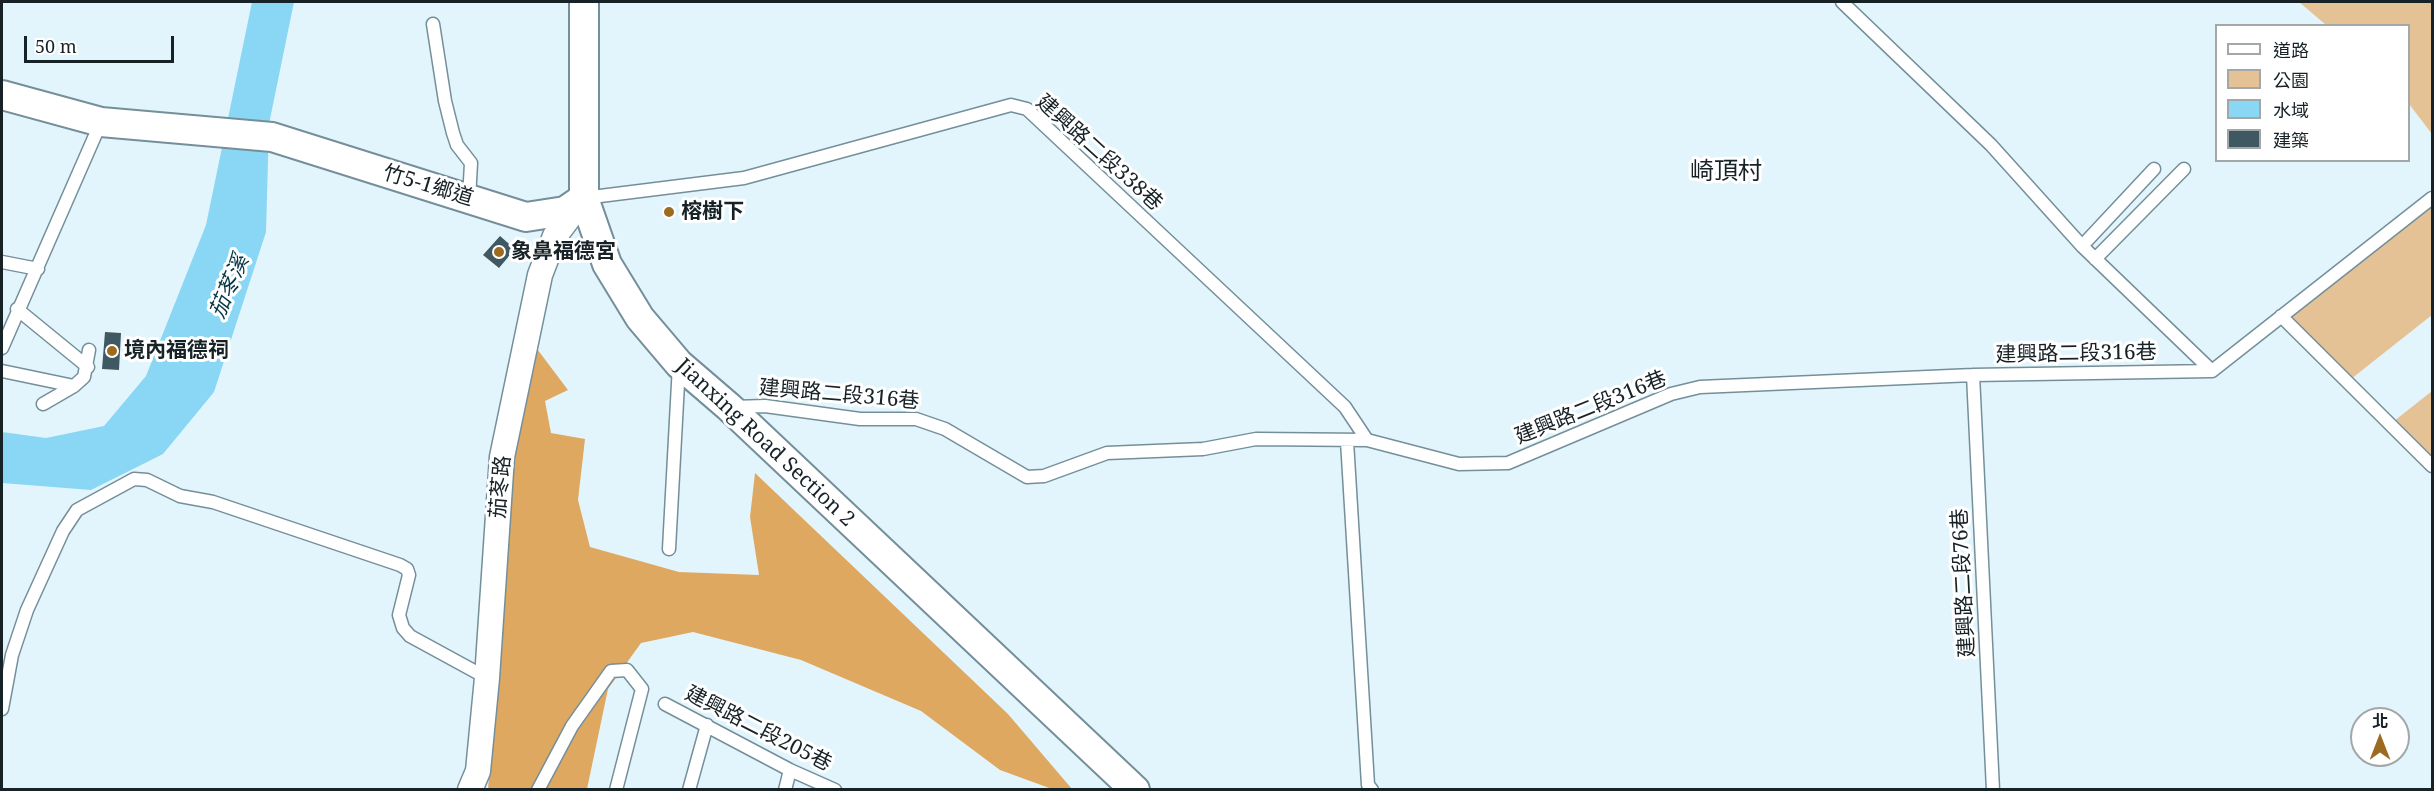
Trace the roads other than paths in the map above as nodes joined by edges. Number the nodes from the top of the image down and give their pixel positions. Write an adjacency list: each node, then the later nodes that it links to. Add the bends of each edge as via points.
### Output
1 (584, 2): 8 (street, Jianxing Road Section 2)
2 (1850, 4): 11 (lane, via 1991,145)
3 (433, 24): 10 (lane, via 453,133 471,163)
4 (2, 95): 5 (street)
5 (100, 122): 10 (street, 竹5-1鄉道, via 272,137); 14 (lane)
6 (2154, 169): 11 (lane)
7 (2184, 169): 12 (lane)
8 (584, 198): 10 (street, 竹5-1鄉道, via 565,211 526,217); 19 (street, Jianxing Road Section 2, via 607,264 640,318); 27 (lane, 建興路二段338巷, via 744,178 1011,105 1027,109 1345,407); 31 (street, 茄苳路, via 555,236 540,275 502,457)
9 (2433, 198): 16 (lane)
10 (469, 199)
11 (2082, 246): 12 (lane)
12 (2095, 259): 22 (lane)
13 (2, 262): 14 (lane)
14 (38, 269): 15 (lane)
15 (17, 309): 17 (lane); 20 (lane)
16 (2281, 316): 22 (lane); 29 (lane)
17 (2, 348)
18 (89, 350): 20 (lane)
19 (679, 364): 26 (street, Jianxing Road Section 2); 30 (lane)
20 (88, 367): 24 (lane)
21 (2, 371): 24 (lane)
22 (2212, 371): 23 (lane, 建興路二段316巷)
23 (1973, 375): 27 (lane, 建興路二段316巷, via 1700,387 1671,394 1508,463 1459,464); 44 (lane, 建興路二段76巷)
24 (74, 386): 25 (lane)
25 (43, 404)
26 (729, 407): 28 (lane, 建興路二段316巷, via 765,406 860,418 916,418 945,429 1027,477 1044,476 1107,453 1203,449 1256,439); 42 (street, Jianxing Road Section 2)
27 (1367, 440): 28 (lane, 建興路二段316巷)
28 (1347, 441): 43 (lane, via 1368,785)
29 (2433, 466)
30 (669, 549)
31 (487, 678): 33 (lane, via 410,636 403,628 399,615 409,575 400,565 213,502 180,496 147,480 134,479 78,510 63,531 27,610 12,656); 36 (street, 茄苳路, via 478,771)
32 (665, 704): 34 (lane, 建興路二段205巷)
33 (2, 709)
34 (706, 725): 35 (lane, 建興路二段205巷); 39 (lane)
35 (790, 770): 40 (lane); 41 (lane, 建興路二段205巷)
36 (470, 789)
37 (538, 789): 38 (lane, via 572,726 611,671 627,670 642,689)
38 (616, 789)
39 (688, 789)
40 (785, 789)
41 (835, 789)
42 (1135, 789)
43 (1372, 789)
44 (1993, 789)

